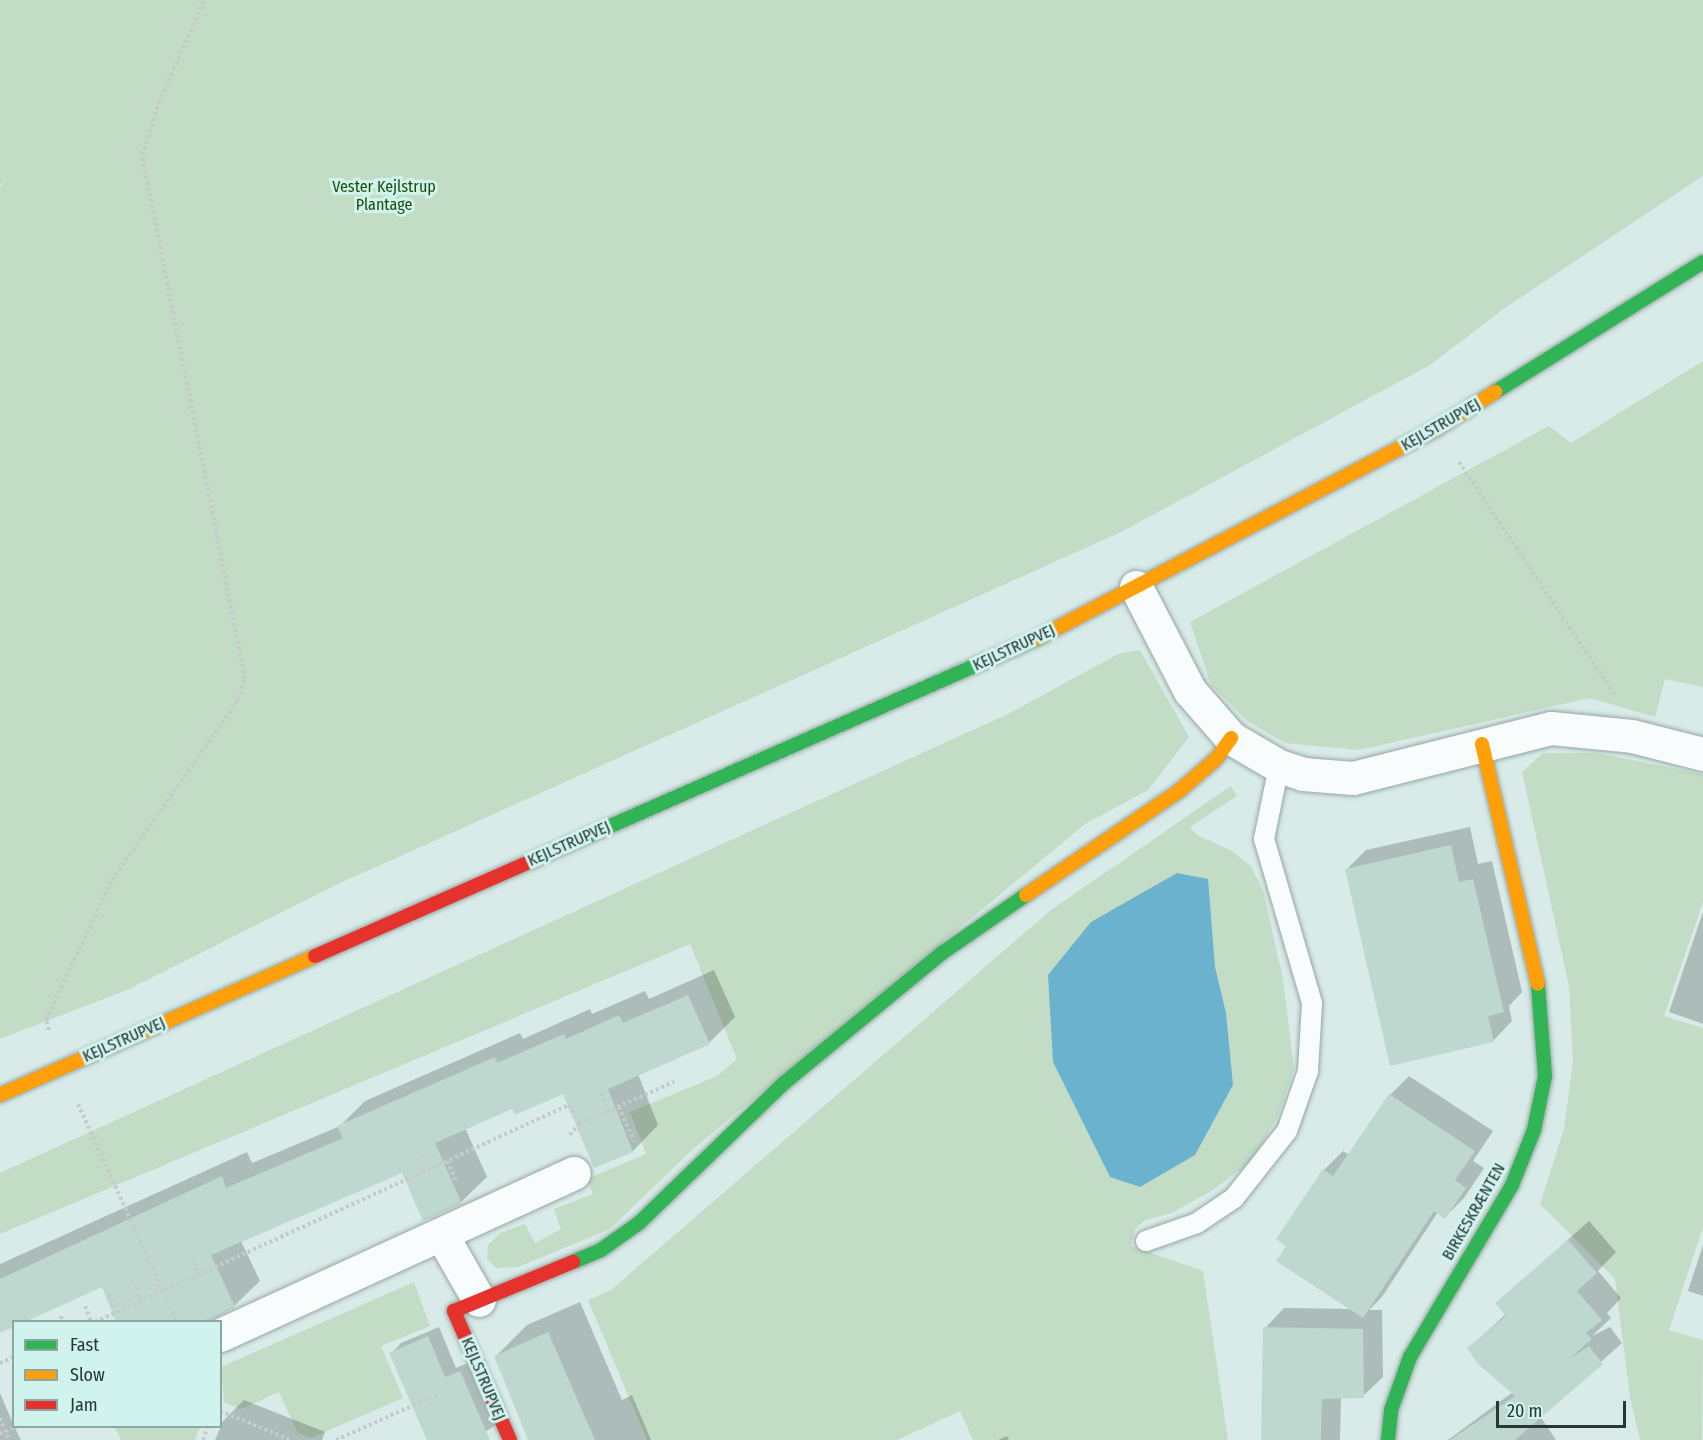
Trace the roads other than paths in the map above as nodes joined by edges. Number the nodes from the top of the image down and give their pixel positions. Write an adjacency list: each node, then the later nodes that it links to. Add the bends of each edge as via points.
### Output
1 (1703, 262): 2 (street, KEJLSTRUPVEJ, via 1436,429)
2 (1136, 587): 3 (street, via 1190,691); 7 (street, KEJLSTRUPVEJ, via 1032,641)
3 (1231, 738): 6 (street); 11 (street, KEJLSTRUPVEJ, via 1216,759 1179,791 942,953 783,1084 639,1223 601,1250)
4 (1482, 744): 5 (street, via 1551,728 1632,736); 6 (street, via 1353,778 1303,774); 14 (street, BIRKESKRÆNTEN, via 1542,1000 1545,1076 1534,1130 1512,1185 1410,1357 1391,1410)
5 (1703, 754)
6 (1279, 766): 10 (lane, via 1268,802 1264,839 1312,1003 1308,1071 1287,1131 1234,1197 1197,1223)
7 (0, 1095)
8 (574, 1173): 9 (street)
9 (441, 1234): 11 (street); 12 (street)
10 (1146, 1241)
11 (479, 1300): 13 (street, KEJLSTRUPVEJ, via 454,1311)
12 (222, 1334)
13 (510, 1440)
14 (1388, 1440)

